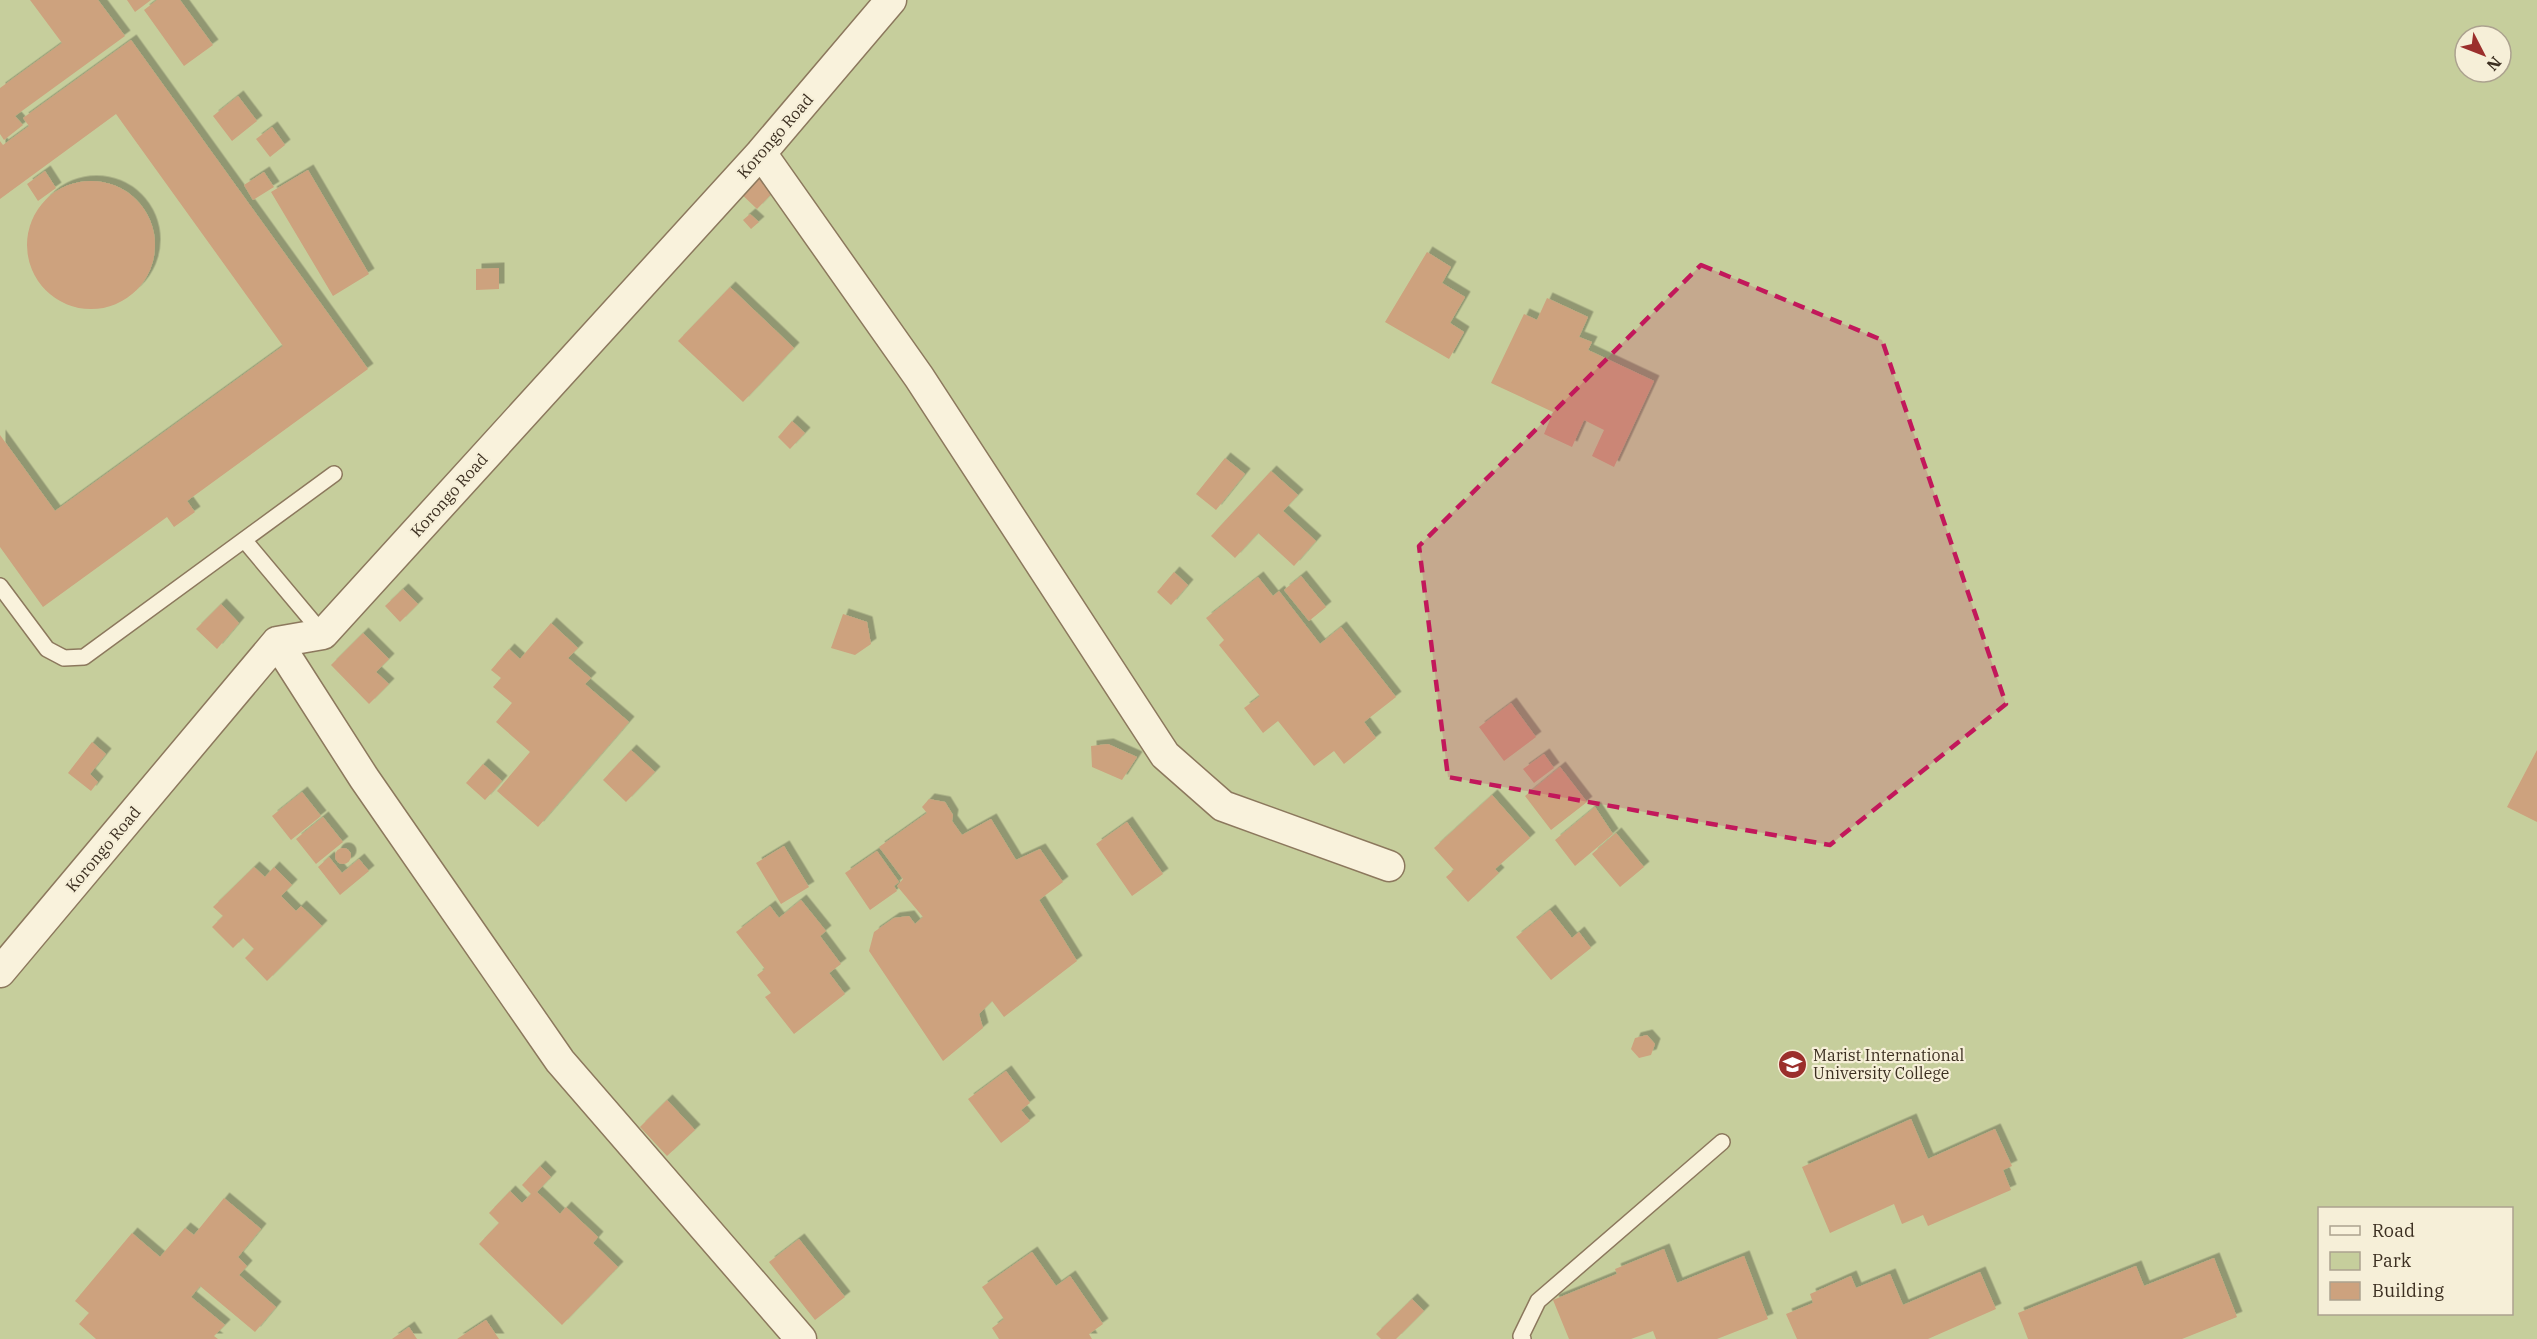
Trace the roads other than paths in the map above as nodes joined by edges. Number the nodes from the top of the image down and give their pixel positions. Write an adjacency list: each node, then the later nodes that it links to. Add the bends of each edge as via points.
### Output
1 (891, 0): 2 (street, Korongo Road)
2 (761, 153): 6 (street, Korongo Road); 8 (street, via 919,376 1165,755 1223,806)
3 (334, 474): 4 (lane)
4 (245, 541): 5 (lane, via 84,657 64,658 47,649); 6 (lane)
5 (0, 586)
6 (323, 634): 7 (street)
7 (277, 642): 9 (street, Korongo Road); 11 (street, via 370,787 560,1061)
8 (1389, 866)
9 (0, 972)
10 (1722, 1142): 12 (lane, via 1538,1301)
11 (801, 1339)
12 (1523, 1339)

